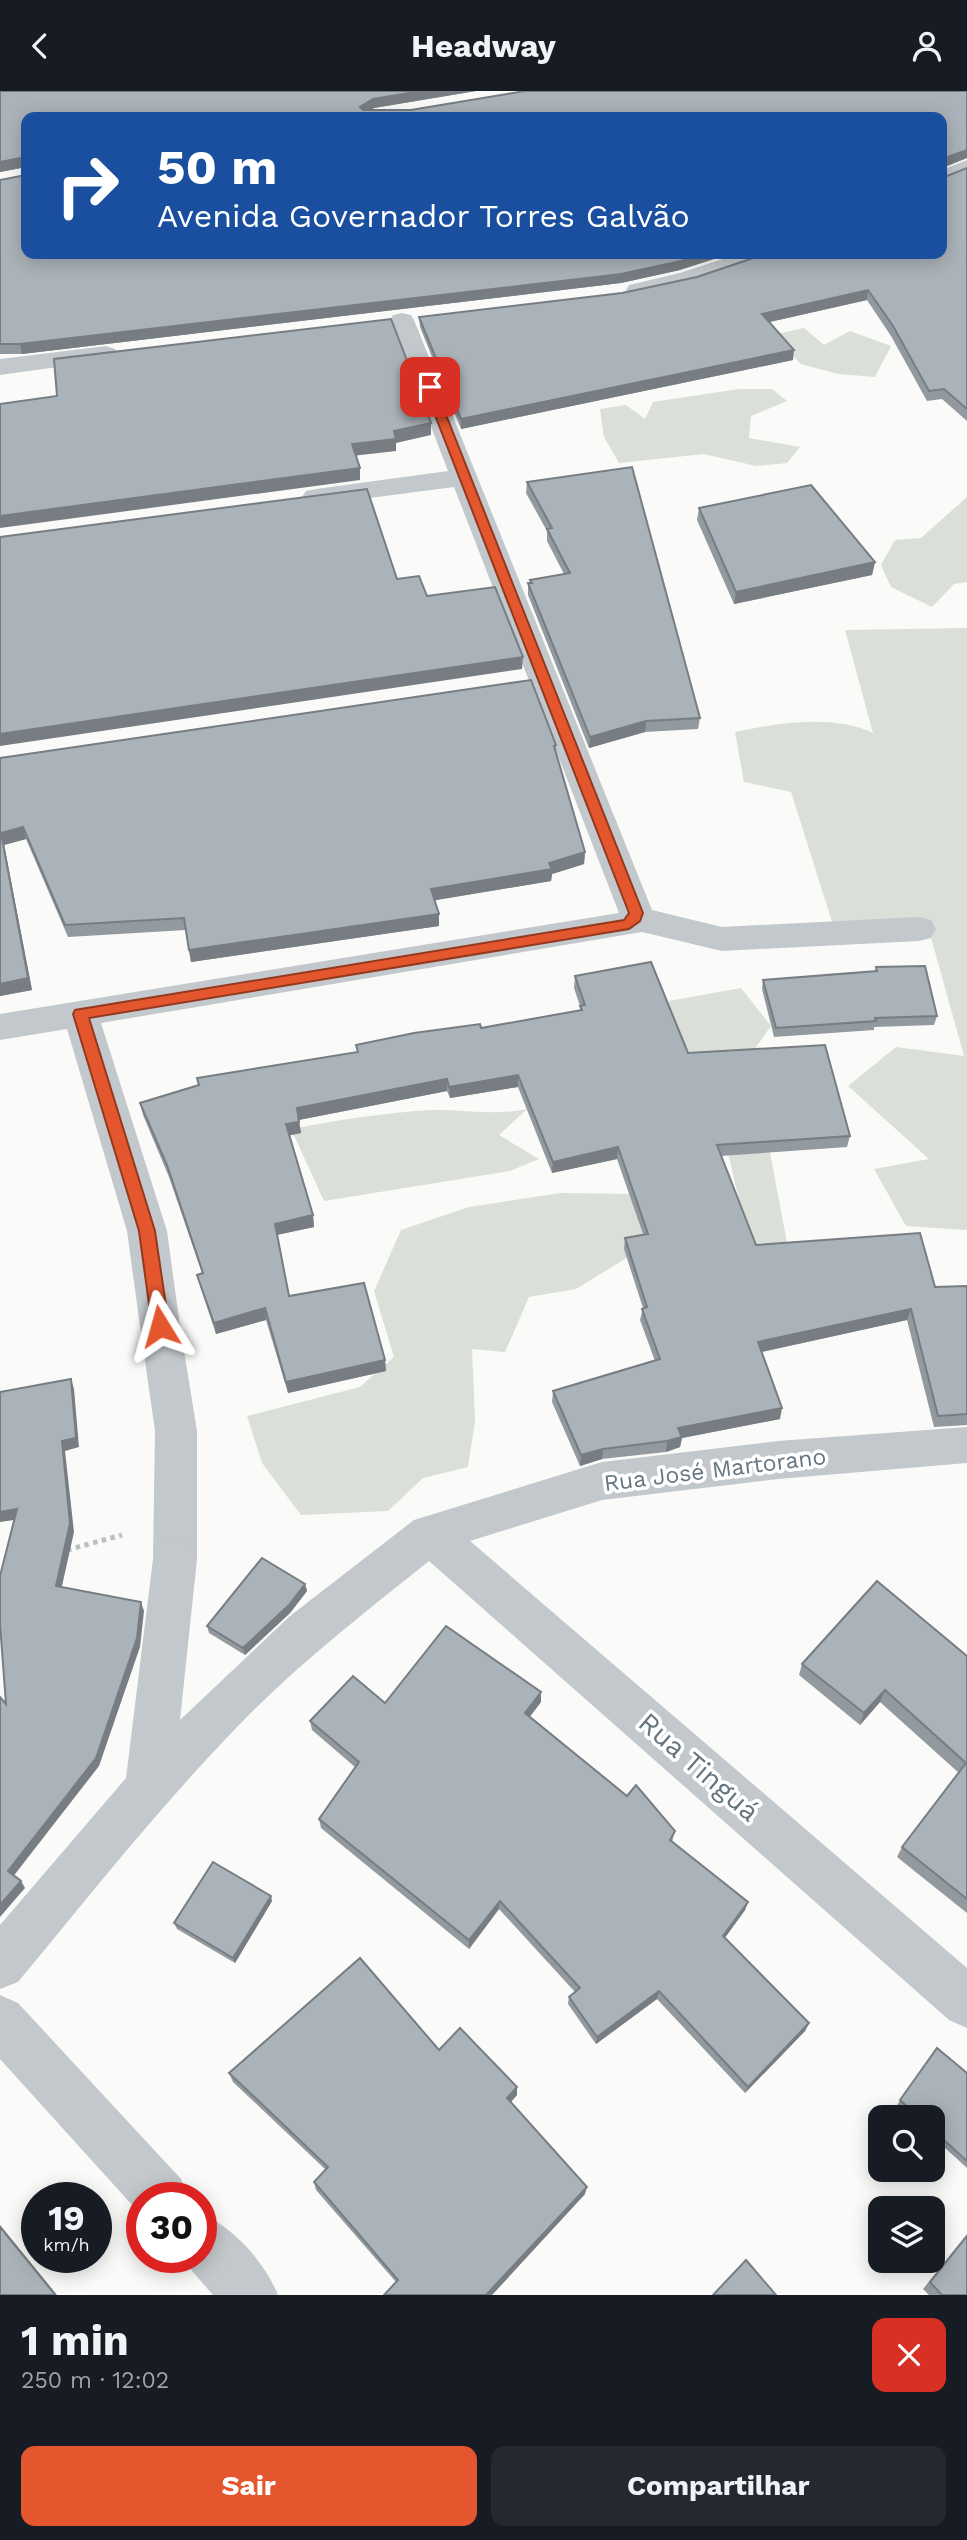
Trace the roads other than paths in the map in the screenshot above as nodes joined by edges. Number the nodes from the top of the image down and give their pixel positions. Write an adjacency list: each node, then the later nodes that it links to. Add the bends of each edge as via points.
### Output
1 (967, 167): 2 (street)
2 (947, 176)
3 (746, 259): 4 (street, via 687,279)
4 (609, 295)
5 (402, 320): 8 (street)
6 (136, 350): 7 (street)
7 (0, 367)
8 (466, 477): 9 (street); 10 (street, via 531,680 636,913)
9 (288, 501)
10 (632, 921): 11 (street, via 722,939); 12 (street)
11 (919, 929)
12 (80, 1014): 13 (street); 16 (street, via 147,1231 176,1431 176,1559)
13 (0, 1027)
14 (967, 1445): 15 (street, Rua José Martorano, via 778,1460 602,1481)
15 (430, 1534): 16 (street, Rua José Martorano, via 306,1631 225,1707); 18 (street, Rua Tinguá)
16 (149, 1788): 17 (street, Rua José Martorano)
17 (0, 1964)
18 (967, 2001)
19 (0, 2021): 20 (street)
20 (147, 2182)
21 (217, 2259): 22 (street)
22 (250, 2295)

